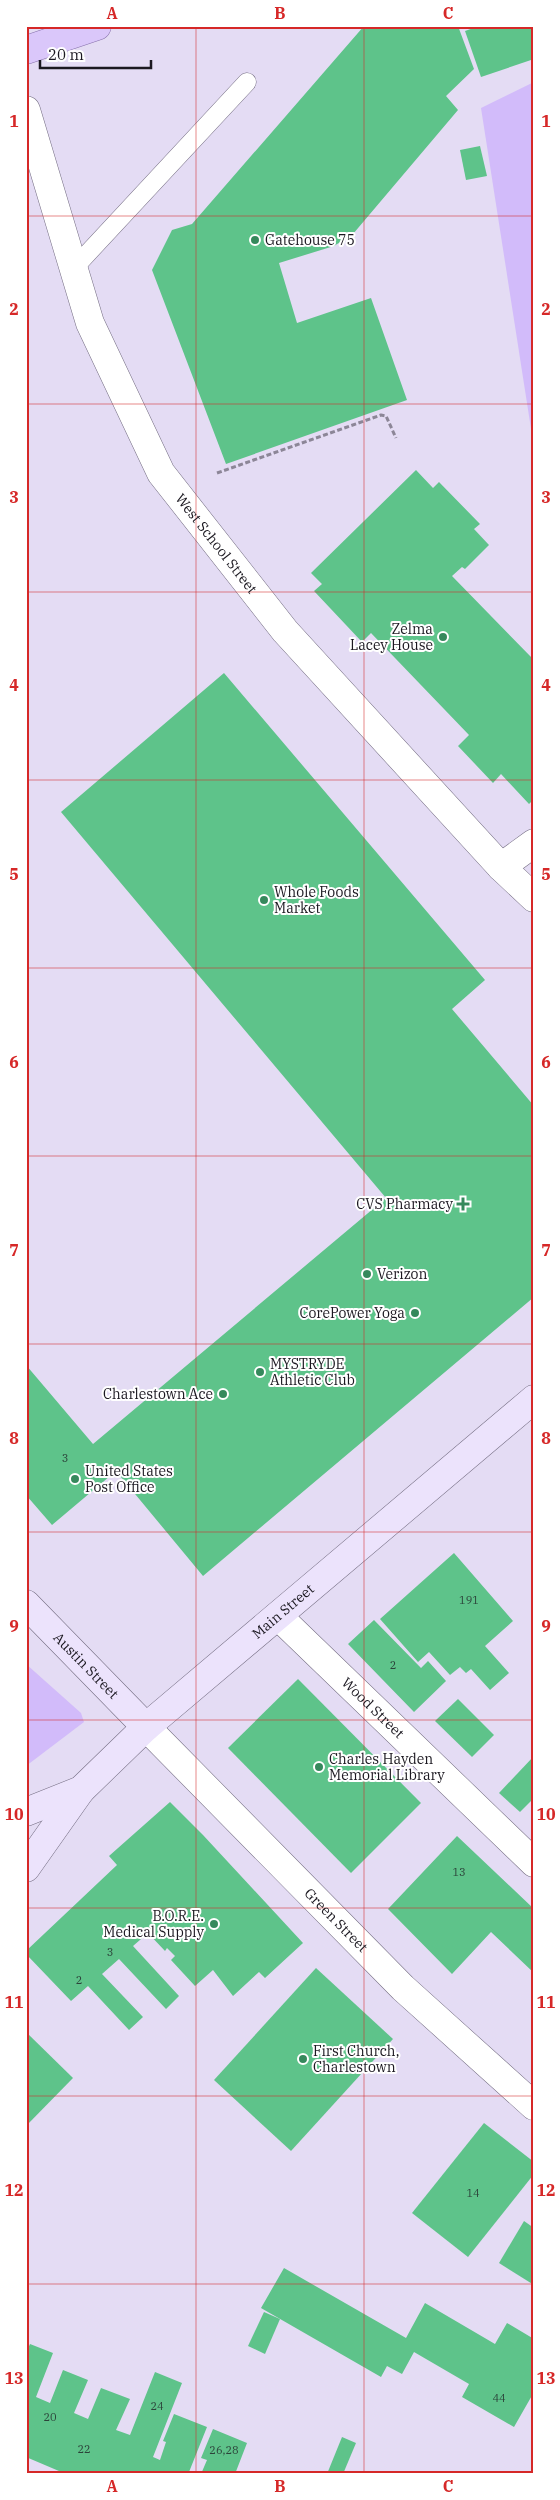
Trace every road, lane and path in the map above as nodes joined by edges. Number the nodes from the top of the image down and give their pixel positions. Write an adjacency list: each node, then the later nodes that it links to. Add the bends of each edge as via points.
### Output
1 (97, 26): 2 (main road)
2 (26, 50)
3 (247, 82): 5 (lane)
4 (26, 110): 5 (street, West School Street)
5 (74, 268): 9 (street, West School Street, via 90,323 161,473 285,631)
6 (396, 438): 7 (path, via 386,416 380,414)
7 (217, 473)
8 (534, 843): 9 (street)
9 (502, 867): 10 (street, West School Street)
10 (534, 898)
11 (534, 1399): 13 (main road, Main Street)
12 (26, 1604): 14 (main road, Austin Street)
13 (278, 1616): 14 (main road, Main Street); 17 (street, Wood Street)
14 (146, 1727): 15 (main road, Main Street); 19 (street, Green Street, via 403,1988)
15 (81, 1790): 16 (main road, Main Street); 18 (main road)
16 (26, 1812)
17 (534, 1862)
18 (26, 1868)
19 (534, 2106)

